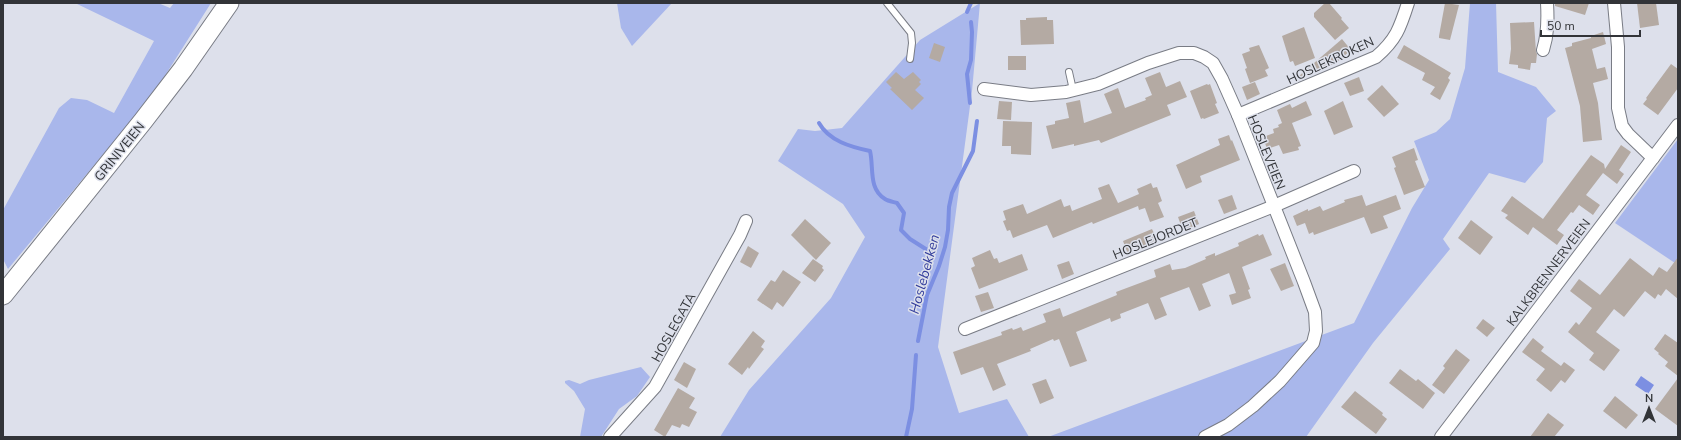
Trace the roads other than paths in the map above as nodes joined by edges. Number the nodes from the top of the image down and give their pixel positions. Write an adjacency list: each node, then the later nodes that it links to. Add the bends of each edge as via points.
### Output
1 (229, 3): 17 (main road, GRINIVEIEN, via 152,110)
2 (886, 3): 7 (lane, via 911,33)
3 (1408, 3): 11 (street, HOSLEKROKEN, via 1389,46 1376,56)
4 (1547, 3): 6 (street, via 1548,25)
5 (1614, 3): 13 (street, via 1618,47 1618,108 1622,126)
6 (1543, 50)
7 (910, 59)
8 (1069, 72): 10 (lane)
9 (984, 89): 10 (street, HOSLEVEIEN, via 1031,95)
10 (1073, 90): 11 (street, HOSLEVEIEN, via 1098,84 1179,53 1194,53 1204,56 1213,63)
11 (1238, 115): 15 (street, HOSLEVEIEN)
12 (1678, 125): 13 (street, KALKBRENNERVEIEN)
13 (1653, 158): 21 (street, KALKBRENNERVEIEN)
14 (1354, 171): 15 (street, HOSLEJORDET)
15 (1274, 206): 18 (street, HOSLEJORDET); 20 (street, HOSLEVEIEN, via 1315,312 1316,331 1313,343 1280,381 1253,406 1228,425)
16 (746, 221): 19 (street, HOSLEGATA, via 655,387)
17 (3, 295)
18 (965, 329)
19 (610, 437)
20 (1205, 437)
21 (1442, 437)

